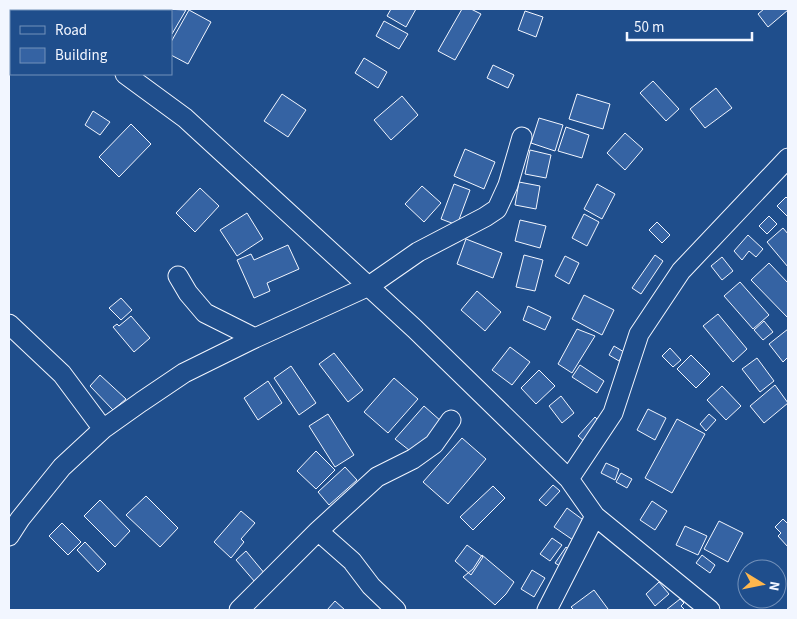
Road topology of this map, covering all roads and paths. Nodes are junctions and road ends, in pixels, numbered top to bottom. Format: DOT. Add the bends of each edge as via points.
graph roads {
  1 [pos="126,75"];
  2 [pos="522,137"];
  3 [pos="788,158"];
  4 [pos="178,276"];
  5 [pos="369,286"];
  6 [pos="9,324"];
  7 [pos="255,338"];
  8 [pos="451,420"];
  9 [pos="103,429"];
  10 [pos="569,479"];
  11 [pos="595,516"];
  12 [pos="318,531"];
  13 [pos="9,536"];
  14 [pos="239,610"];
  15 [pos="396,610"];
  16 [pos="547,610"];
  17 [pos="710,610"];
  1 -- 5 [label="street" via="185,118"];
  2 -- 5 [label="street" via="508,185 497,209 418,252"];
  3 -- 10 [label="street" via="681,271 640,334 613,413"];
  4 -- 7 [label="street" via="205,313"];
  5 -- 7 [label="street"];
  5 -- 10 [label="street"];
  6 -- 9 [label="street" via="62,374"];
  7 -- 9 [label="street" via="184,373"];
  8 -- 12 [label="street" via="434,444 377,477"];
  9 -- 13 [label="street" via="62,467"];
  10 -- 11 [label="street"];
  11 -- 16 [label="street"];
  11 -- 17 [label="street"];
  12 -- 14 [label="street"];
  12 -- 15 [label="street" via="352,561 371,586"];
}
